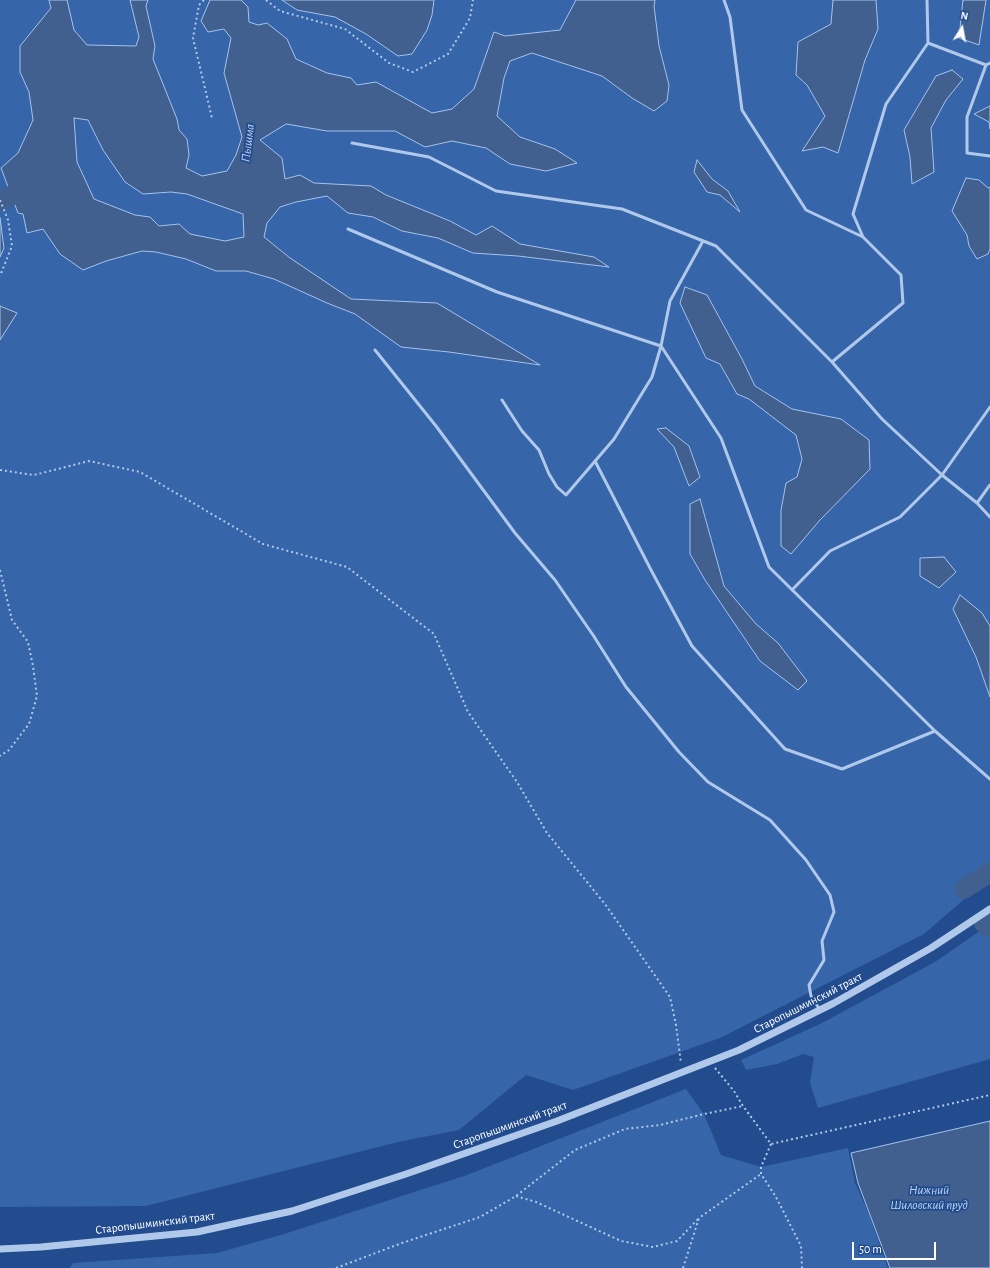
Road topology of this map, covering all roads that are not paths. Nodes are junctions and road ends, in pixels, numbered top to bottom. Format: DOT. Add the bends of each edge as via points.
graph roads {
  1 [pos="724,0"];
  2 [pos="927,0"];
  3 [pos="928,43"];
  4 [pos="990,63"];
  5 [pos="986,65"];
  6 [pos="352,143"];
  7 [pos="990,156"];
  8 [pos="348,229"];
  9 [pos="862,236"];
  10 [pos="703,240"];
  11 [pos="661,346"];
  12 [pos="375,350"];
  13 [pos="832,362"];
  14 [pos="502,400"];
  15 [pos="990,407"];
  16 [pos="595,461"];
  17 [pos="942,475"];
  18 [pos="990,486"];
  19 [pos="977,503"];
  20 [pos="990,517"];
  21 [pos="792,590"];
  22 [pos="935,731"];
  23 [pos="990,779"];
  24 [pos="990,909"];
  25 [pos="820,1010"];
  26 [pos="0,1249"];
  1 -- 9 [label="lane" via="730,17 742,110 806,210"];
  2 -- 3 [label="lane"];
  3 -- 5 [label="lane"];
  3 -- 9 [label="lane" via="886,104 853,214"];
  4 -- 5 [label="lane"];
  5 -- 7 [label="lane" via="967,117 967,152"];
  6 -- 10 [label="lane" via="429,157 496,190 622,209"];
  8 -- 11 [label="lane" via="497,292"];
  9 -- 13 [label="lane" via="901,275 903,303"];
  10 -- 11 [label="lane" via="670,301"];
  10 -- 13 [label="lane" via="716,246"];
  11 -- 16 [label="lane" via="652,377 614,439"];
  11 -- 21 [label="lane" via="721,438 769,567"];
  12 -- 25 [label="lane" via="436,426 515,533 555,580 626,687 679,752 708,782 770,820 806,860 830,895 834,912 822,941 824,960 809,985 811,996"];
  13 -- 17 [label="lane" via="882,420"];
  14 -- 16 [label="lane" via="522,431 539,450 557,488 566,495"];
  15 -- 17 [label="lane"];
  16 -- 22 [label="lane" via="692,646 785,750 842,770"];
  17 -- 19 [label="lane"];
  17 -- 21 [label="lane" via="900,517 830,551"];
  18 -- 19 [label="lane"];
  19 -- 20 [label="lane"];
  21 -- 22 [label="lane"];
  22 -- 23 [label="lane"];
  24 -- 25 [label="street, Старопышминский тракт" via="931,948"];
  25 -- 26 [label="street, Старопышминский тракт" via="710,1062 406,1174 292,1211 197,1232"];
}
